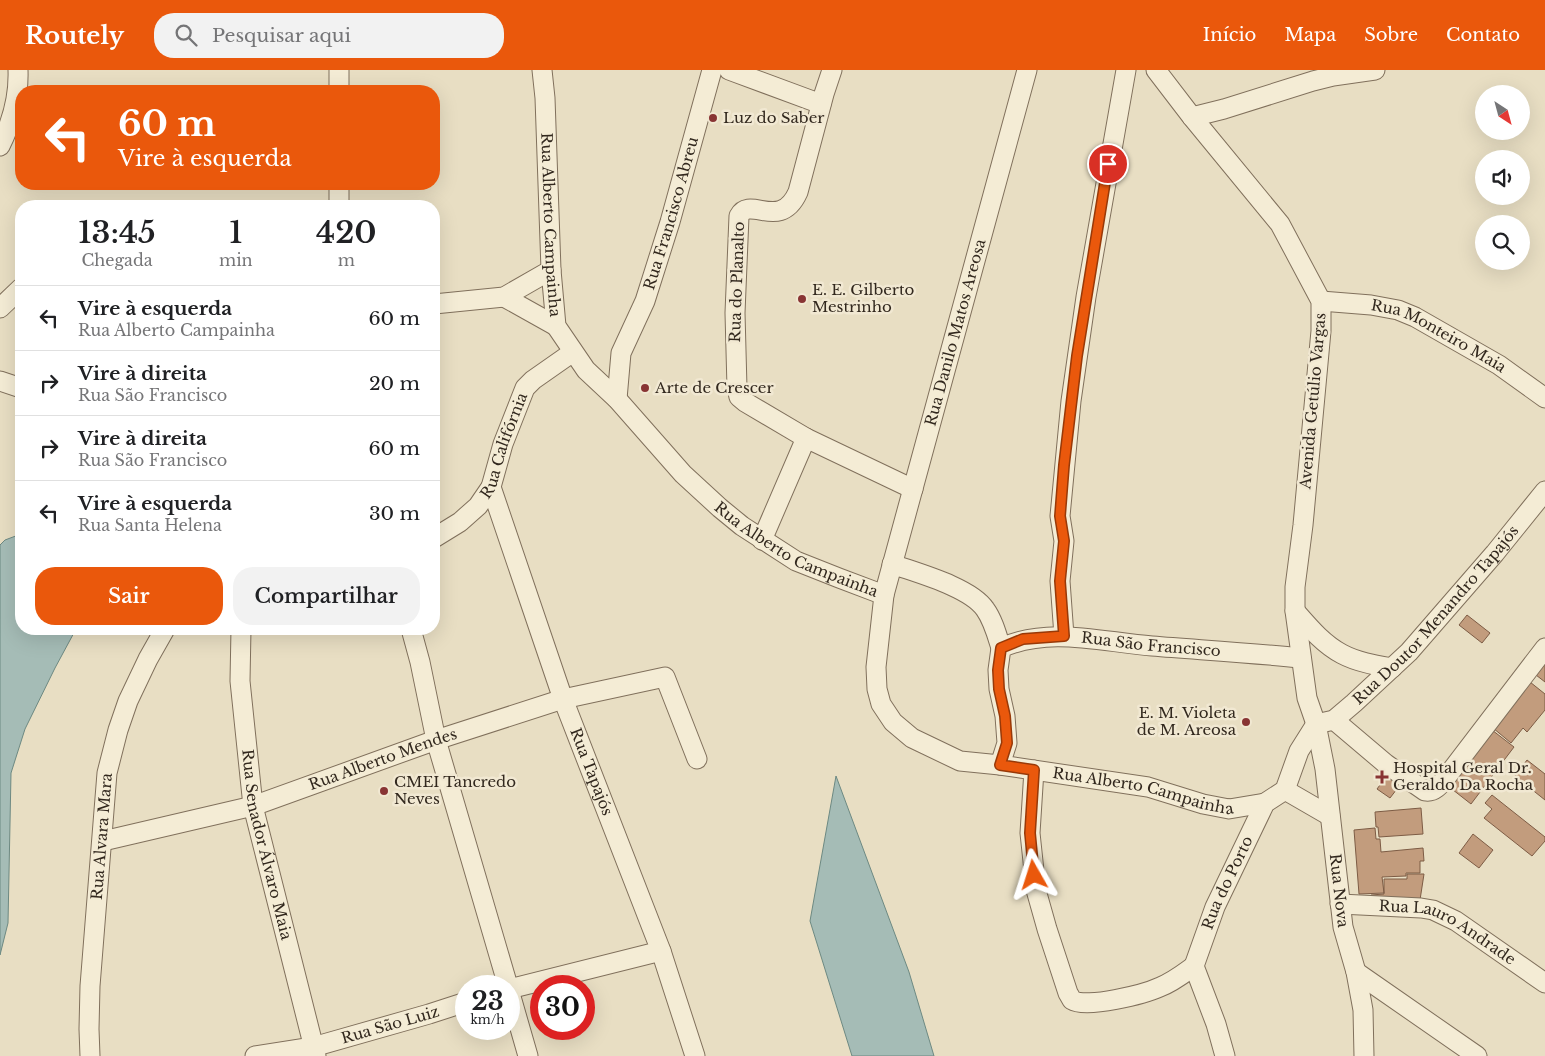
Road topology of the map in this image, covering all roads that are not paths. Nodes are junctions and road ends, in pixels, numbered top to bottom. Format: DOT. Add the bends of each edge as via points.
graph roads {
  1 [pos="18,70"];
  2 [pos="339,70"];
  3 [pos="542,70"];
  4 [pos="712,70"];
  5 [pos="729,70"];
  6 [pos="832,70"];
  7 [pos="1027,70"];
  8 [pos="1126,70"];
  9 [pos="1156,70"];
  10 [pos="1375,70"];
  11 [pos="18,85"];
  12 [pos="339,85"];
  13 [pos="821,104"];
  14 [pos="15,106"];
  15 [pos="1192,117"];
  16 [pos="0,146"];
  17 [pos="551,270"];
  18 [pos="15,294"];
  19 [pos="504,297"];
  20 [pos="1321,301"];
  21 [pos="440,303"];
  22 [pos="0,308"];
  23 [pos="556,326"];
  24 [pos="573,352"];
  25 [pos="621,354"];
  26 [pos="591,376"];
  27 [pos="0,381"];
  28 [pos="15,386"];
  29 [pos="1545,398"];
  30 [pos="617,399"];
  31 [pos="806,438"];
  32 [pos="491,487"];
  33 [pos="913,489"];
  34 [pos="1545,491"];
  35 [pos="440,534"];
  36 [pos="762,540"];
  37 [pos="892,564"];
  38 [pos="884,595"];
  39 [pos="1295,611"];
  40 [pos="162,635"];
  41 [pos="241,635"];
  42 [pos="413,635"];
  43 [pos="1064,636"];
  44 [pos="1001,648"];
  45 [pos="1545,648"];
  46 [pos="1301,658"];
  47 [pos="1392,668"];
  48 [pos="563,698"];
  49 [pos="1325,722"];
  50 [pos="436,740"];
  51 [pos="697,759"];
  52 [pos="1000,765"];
  53 [pos="1034,770"];
  54 [pos="1285,790"];
  55 [pos="1265,803"];
  56 [pos="253,806"];
  57 [pos="1330,816"];
  58 [pos="103,841"];
  59 [pos="1340,904"];
  60 [pos="661,951"];
  61 [pos="1194,966"];
  62 [pos="1356,972"];
  63 [pos="504,975"];
  64 [pos="1545,983"];
  65 [pos="520,985"];
  66 [pos="455,1006"];
  67 [pos="520,1029"];
  68 [pos="314,1051"];
  69 [pos="90,1056"];
  70 [pos="255,1056"];
  71 [pos="528,1056"];
  72 [pos="695,1056"];
  73 [pos="1225,1056"];
  74 [pos="1364,1056"];
  75 [pos="1477,1056"];
  1 -- 11 [label="street"];
  2 -- 12 [label="street"];
  3 -- 17 [label="street, Rua Alberto Campainha"];
  4 -- 25 [label="street, Rua Francisco Abreu" via="670,222 645,300"];
  5 -- 13 [label="street"];
  6 -- 13 [label="street, Rua do Planalto"];
  7 -- 33 [label="street, Rua Danilo Matos Areosa"];
  8 -- 43 [label="street" via="1071,401 1060,516 1064,541 1060,581"];
  9 -- 15 [label="street, Avenida Getúlio Vargas"];
  10 -- 15 [label="street" via="1326,78"];
  13 -- 31 [label="street, Rua do Planalto" via="798,192 791,206 780,212 745,210 738,216 737,388 745,402"];
  14 -- 16 [label="street"];
  15 -- 20 [label="street, Avenida Getúlio Vargas" via="1280,224"];
  17 -- 19 [label="street"];
  17 -- 23 [label="street, Rua Alberto Campainha"];
  18 -- 22 [label="street"];
  19 -- 21 [label="street"];
  19 -- 23 [label="street"];
  20 -- 29 [label="street, Rua Monteiro Maia" via="1371,305 1415,317 1499,365"];
  20 -- 39 [label="street, Avenida Getúlio Vargas"];
  23 -- 24 [label="street, Rua Alberto Campainha"];
  24 -- 26 [label="street, Rua Alberto Campainha"];
  24 -- 32 [label="street, Rua Califórnia" via="525,388 503,444"];
  25 -- 26 [label="street, Rua Francisco Abreu"];
  25 -- 30 [label="street, Rua Francisco Abreu"];
  26 -- 30 [label="street, Rua Alberto Campainha"];
  27 -- 28 [label="street"];
  30 -- 36 [label="street, Rua Alberto Campainha" via="683,474"];
  31 -- 33 [label="street"];
  31 -- 36 [label="street"];
  32 -- 35 [label="street, Rua Califórnia" via="478,506"];
  32 -- 48 [label="street, Rua Tapajós"];
  33 -- 37 [label="street, Rua Danilo Matos Areosa"];
  34 -- 47 [label="street, Rua Doutor Menandro Tapajós" via="1495,553"];
  36 -- 38 [label="street, Rua Alberto Campainha" via="796,561"];
  37 -- 38 [label="street, Rua Danilo Matos Areosa"];
  37 -- 44 [label="street" via="971,595 990,616"];
  38 -- 52 [label="street, Rua Alberto Campainha" via="876,667 881,704 893,722 912,738 960,760"];
  39 -- 46 [label="street, Avenida Getúlio Vargas"];
  39 -- 47 [label="street" via="1324,642 1342,654"];
  40 -- 58 [label="street, Rua Alvara Mara" via="128,701 118,730 108,773"];
  41 -- 56 [label="street, Rua Senador Álvaro Maia" via="240,681"];
  42 -- 50 [label="street"];
  43 -- 44 [label="street, Rua São Francisco" via="1023,639"];
  43 -- 46 [label="street, Rua São Francisco"];
  44 -- 52 [label="street" via="999,689 1007,743"];
  45 -- 49 [label="street" via="1448,775 1431,791 1425,791"];
  46 -- 49 [label="street, Avenida Getúlio Vargas" via="1307,698"];
  47 -- 49 [label="street, Rua Doutor Menandro Tapajós"];
  48 -- 50 [label="street, Rua Alberto Mendes"];
  48 -- 51 [label="street, Rua Alberto Mendes" via="665,677"];
  48 -- 60 [label="street, Rua Tapajós"];
  49 -- 54 [label="street" via="1299,751"];
  49 -- 57 [label="street, Rua Nova"];
  50 -- 56 [label="street, Rua Alberto Mendes"];
  50 -- 63 [label="street"];
  52 -- 53 [label="street, Rua Alberto Campainha"];
  53 -- 55 [label="street, Rua Alberto Campainha" via="1148,787 1229,809"];
  53 -- 61 [label="street" via="1030,833 1036,890 1072,1000 1083,1004 1136,996 1160,988"];
  54 -- 55 [label="street"];
  54 -- 57 [label="street"];
  55 -- 61 [label="street, Rua do Porto" via="1215,907"];
  56 -- 58 [label="street, Rua Alberto Mendes"];
  56 -- 68 [label="street, Rua Senador Álvaro Maia"];
  57 -- 59 [label="street, Rua Nova"];
  58 -- 69 [label="street, Rua Alvara Mara" via="90,986"];
  59 -- 62 [label="street, Rua Nova"];
  59 -- 64 [label="street, Rua Lauro Andrade" via="1433,910 1456,921"];
  60 -- 65 [label="street"];
  60 -- 72 [label="street, Rua Tapajós"];
  61 -- 73 [label="street"];
  62 -- 74 [label="street, Rua Nova" via="1363,1010"];
  62 -- 75 [label="street"];
  66 -- 68 [label="street, Rua São Luiz"];
  67 -- 71 [label="street"];
  68 -- 70 [label="street, Rua São Luiz"];
}
